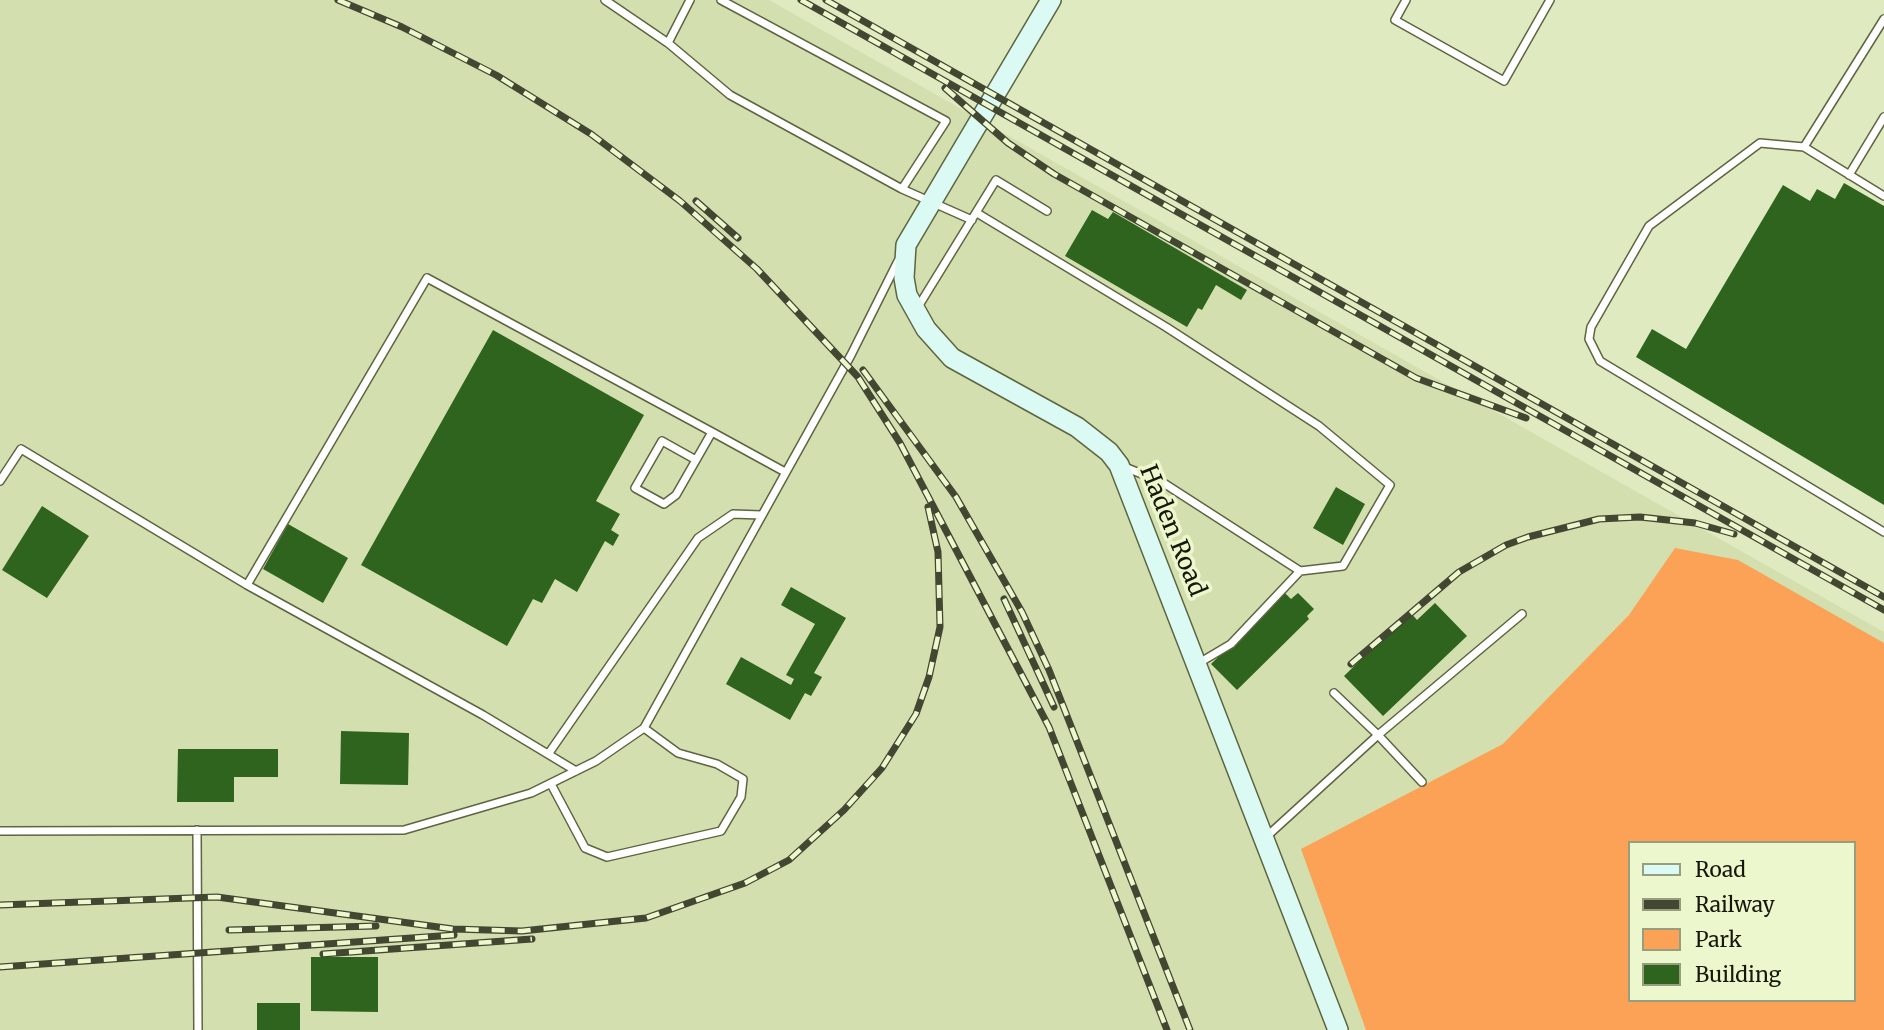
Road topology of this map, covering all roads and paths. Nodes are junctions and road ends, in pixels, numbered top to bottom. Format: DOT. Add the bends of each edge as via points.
graph roads {
  1 [pos="605,0"];
  2 [pos="690,0"];
  3 [pos="721,0"];
  4 [pos="1051,0"];
  5 [pos="1406,0"];
  6 [pos="1547,1"];
  7 [pos="1884,19"];
  8 [pos="668,43"];
  9 [pos="1884,117"];
  10 [pos="1804,147"];
  11 [pos="1849,175"];
  12 [pos="902,188"];
  13 [pos="1884,196"];
  14 [pos="930,201"];
  15 [pos="1047,211"];
  16 [pos="974,216"];
  17 [pos="906,245"];
  18 [pos="915,313"];
  19 [pos="712,432"];
  20 [pos="696,460"];
  21 [pos="1119,465"];
  22 [pos="785,472"];
  23 [pos="0,481"];
  24 [pos="761,515"];
  25 [pos="1884,532"];
  26 [pos="1300,571"];
  27 [pos="247,585"];
  28 [pos="1522,614"];
  29 [pos="1198,664"];
  30 [pos="1334,693"];
  31 [pos="644,728"];
  32 [pos="1378,735"];
  33 [pos="549,753"];
  34 [pos="576,771"];
  35 [pos="1422,782"];
  36 [pos="551,784"];
  37 [pos="197,830"];
  38 [pos="0,831"];
  39 [pos="1264,838"];
  40 [pos="198,1030"];
  41 [pos="1338,1030"];
  1 -- 8 [label="lane"];
  2 -- 8 [label="lane"];
  3 -- 12 [label="lane" via="946,121"];
  4 -- 14 [label="street, Haden Road"];
  5 -- 6 [label="lane" via="1395,20 1504,81"];
  7 -- 10 [label="lane"];
  8 -- 12 [label="lane" via="730,95"];
  9 -- 11 [label="lane"];
  10 -- 11 [label="lane"];
  10 -- 25 [label="lane" via="1760,143 1649,226 1588,339 1600,361"];
  11 -- 13 [label="lane"];
  12 -- 14 [label="lane"];
  14 -- 16 [label="lane"];
  14 -- 17 [label="street, Haden Road"];
  15 -- 16 [label="lane" via="996,180"];
  16 -- 18 [label="lane"];
  16 -- 26 [label="lane" via="1167,327 1319,426 1390,485 1343,566"];
  17 -- 18 [label="street, Haden Road" via="904,278"];
  17 -- 22 [label="lane"];
  18 -- 21 [label="street, Haden Road" via="952,358 1077,427"];
  19 -- 20 [label="lane"];
  19 -- 22 [label="lane"];
  19 -- 27 [label="lane" via="427,278"];
  20 -- 20 [label="lane" via="676,495 664,505 635,488 662,441"];
  21 -- 26 [label="lane" via="1162,482"];
  21 -- 29 [label="street, Haden Road"];
  22 -- 24 [label="lane"];
  23 -- 27 [label="lane" via="21,449"];
  24 -- 31 [label="lane"];
  24 -- 33 [label="lane" via="733,514 698,538"];
  26 -- 29 [label="lane" via="1231,644"];
  27 -- 33 [label="lane"];
  28 -- 32 [label="lane"];
  29 -- 39 [label="street, Haden Road"];
  30 -- 32 [label="lane"];
  31 -- 34 [label="lane"];
  31 -- 36 [label="lane" via="678,753 717,764 743,779 741,797 721,831 607,857 586,848"];
  32 -- 35 [label="lane"];
  32 -- 39 [label="lane"];
  33 -- 34 [label="lane"];
  34 -- 36 [label="lane"];
  36 -- 37 [label="lane" via="475,812 404,830"];
  37 -- 38 [label="lane"];
  37 -- 40 [label="lane"];
  39 -- 41 [label="street, Haden Road"];
}
